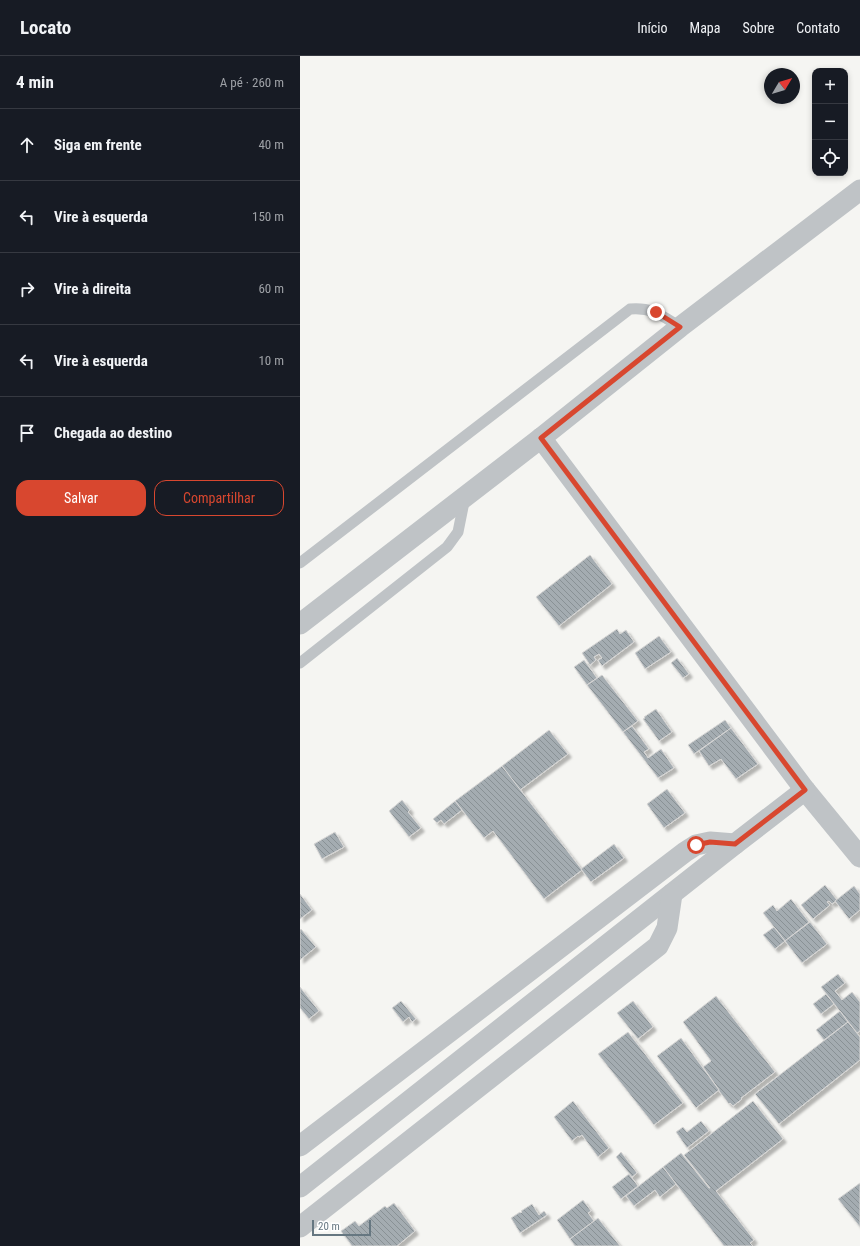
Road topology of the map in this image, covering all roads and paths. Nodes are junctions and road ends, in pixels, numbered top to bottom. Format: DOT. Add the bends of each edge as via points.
graph roads {
  1 [pos="860,190"];
  2 [pos="680,327"];
  3 [pos="541,438"];
  4 [pos="466,495"];
  5 [pos="300,563"];
  6 [pos="300,624"];
  7 [pos="300,664"];
  8 [pos="805,790"];
  9 [pos="735,844"];
  10 [pos="860,857"];
  11 [pos="672,894"];
  12 [pos="300,1146"];
  13 [pos="300,1187"];
  14 [pos="300,1228"];
  1 -- 2 [label="street"];
  2 -- 3 [label="street"];
  2 -- 5 [label="lane" via="656,312 642,308 630,309"];
  3 -- 4 [label="street"];
  3 -- 8 [label="street"];
  4 -- 6 [label="street"];
  4 -- 7 [label="lane" via="458,532 448,547"];
  8 -- 9 [label="street"];
  8 -- 10 [label="street"];
  9 -- 11 [label="street"];
  9 -- 12 [label="street" via="710,842 696,845 685,852"];
  11 -- 13 [label="street"];
  11 -- 14 [label="street" via="668,928 658,946"];
}
